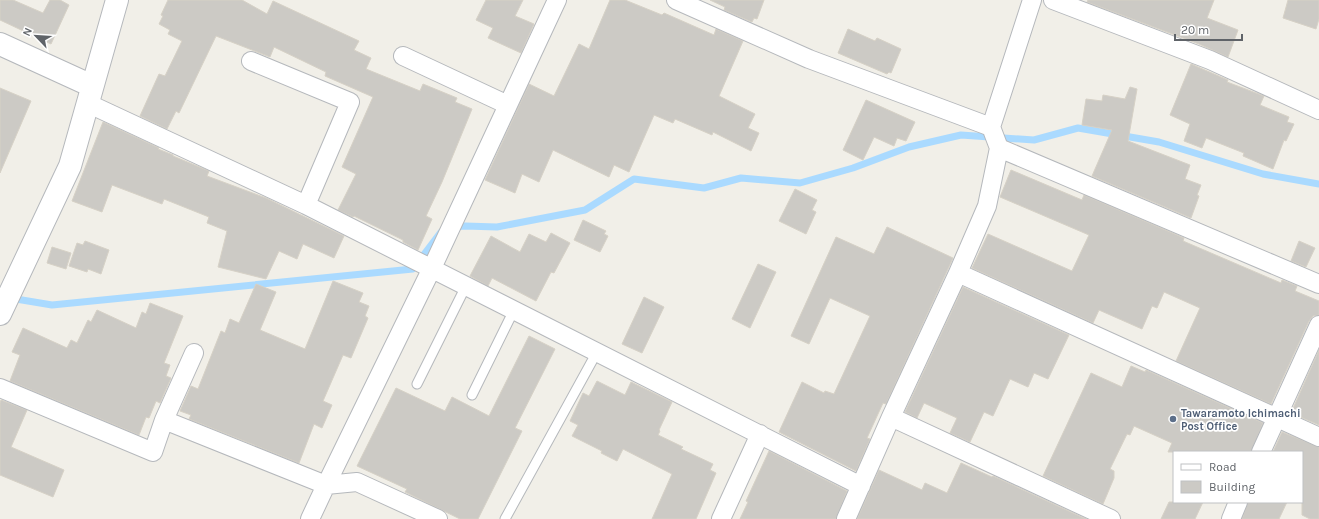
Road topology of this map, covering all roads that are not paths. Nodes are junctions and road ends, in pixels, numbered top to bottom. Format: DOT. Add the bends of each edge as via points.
graph roads {
  1 [pos="117,0"];
  2 [pos="558,0"];
  3 [pos="676,0"];
  4 [pos="1032,0"];
  5 [pos="1053,0"];
  6 [pos="0,44"];
  7 [pos="402,56"];
  8 [pos="251,61"];
  9 [pos="89,95"];
  10 [pos="508,105"];
  11 [pos="1319,110"];
  12 [pos="991,127"];
  13 [pos="999,148"];
  14 [pos="306,205"];
  15 [pos="423,264"];
  16 [pos="958,273"];
  17 [pos="1319,284"];
  18 [pos="466,286"];
  19 [pos="514,310"];
  20 [pos="0,314"];
  21 [pos="1319,325"];
  22 [pos="597,352"];
  23 [pos="194,353"];
  24 [pos="417,384"];
  25 [pos="0,388"];
  26 [pos="472,395"];
  27 [pos="891,417"];
  28 [pos="1277,418"];
  29 [pos="164,420"];
  30 [pos="760,434"];
  31 [pos="1319,437"];
  32 [pos="1262,451"];
  33 [pos="326,485"];
  34 [pos="861,486"];
  35 [pos="1238,503"];
  36 [pos="310,519"];
  37 [pos="438,519"];
  38 [pos="505,519"];
  39 [pos="721,519"];
  40 [pos="846,519"];
  41 [pos="1111,519"];
  42 [pos="1231,519"];
  1 -- 9 [label="street"];
  2 -- 10 [label="street"];
  3 -- 12 [label="street" via="809,59"];
  4 -- 12 [label="street"];
  5 -- 11 [label="street" via="1210,60"];
  6 -- 9 [label="street"];
  7 -- 10 [label="street"];
  8 -- 14 [label="street" via="350,102"];
  9 -- 14 [label="street"];
  9 -- 20 [label="street" via="70,166"];
  10 -- 15 [label="street"];
  12 -- 13 [label="street"];
  13 -- 16 [label="street" via="987,206"];
  13 -- 17 [label="street"];
  14 -- 15 [label="street"];
  15 -- 18 [label="street"];
  15 -- 33 [label="street"];
  16 -- 27 [label="street"];
  16 -- 28 [label="street"];
  18 -- 19 [label="street"];
  18 -- 24 [label="lane"];
  19 -- 22 [label="street"];
  19 -- 26 [label="lane"];
  21 -- 28 [label="street"];
  22 -- 30 [label="street"];
  22 -- 38 [label="lane"];
  23 -- 29 [label="street"];
  25 -- 29 [label="street" via="153,452"];
  27 -- 34 [label="street"];
  27 -- 41 [label="street"];
  28 -- 31 [label="street"];
  28 -- 32 [label="street"];
  29 -- 33 [label="street"];
  30 -- 34 [label="street"];
  30 -- 39 [label="street"];
  33 -- 36 [label="street"];
  33 -- 37 [label="street" via="357,482"];
  34 -- 40 [label="street"];
  35 -- 42 [label="street"];
}
